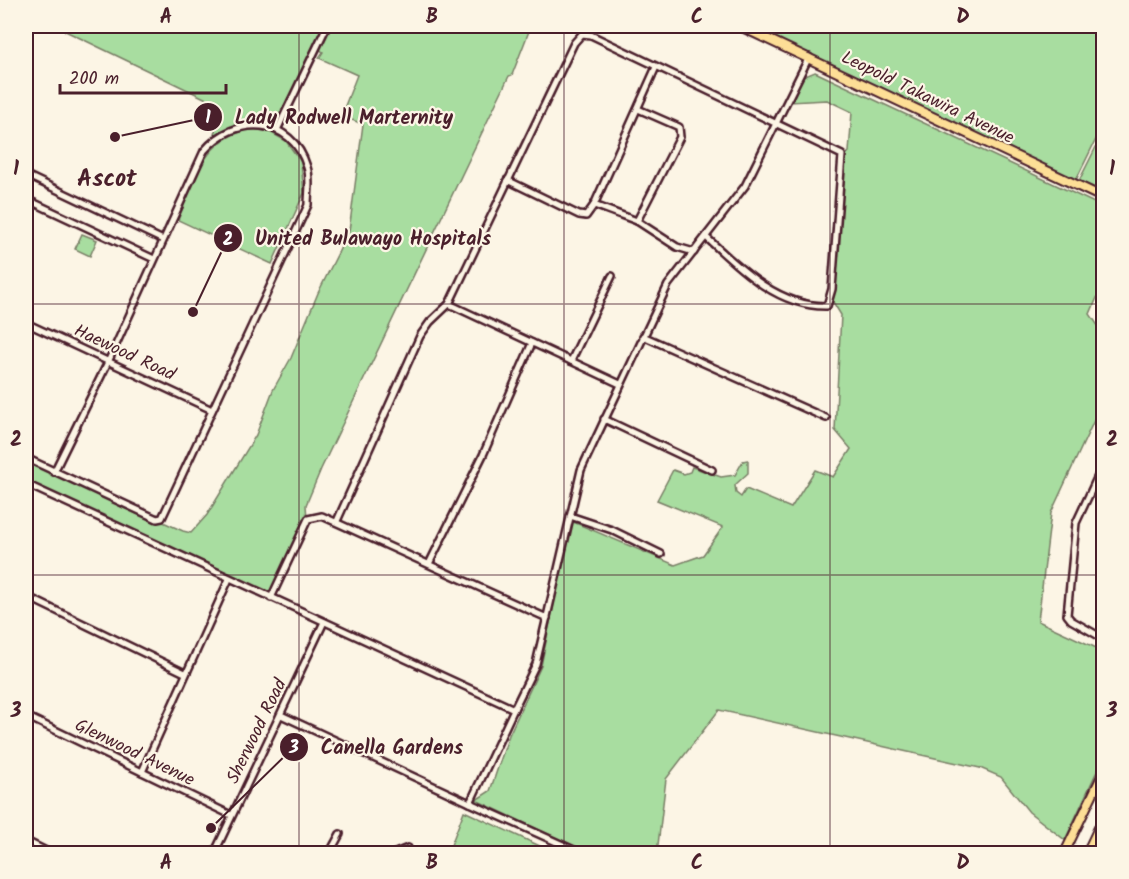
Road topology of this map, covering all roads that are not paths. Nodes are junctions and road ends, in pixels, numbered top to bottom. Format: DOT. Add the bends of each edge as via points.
graph roads {
  1 [pos="327,26"];
  2 [pos="740,26"];
  3 [pos="809,57"];
  4 [pos="656,67"];
  5 [pos="638,109"];
  6 [pos="778,123"];
  7 [pos="278,128"];
  8 [pos="26,175"];
  9 [pos="507,180"];
  10 [pos="1104,198"];
  11 [pos="26,199"];
  12 [pos="594,205"];
  13 [pos="637,221"];
  14 [pos="706,237"];
  15 [pos="163,240"];
  16 [pos="677,247"];
  17 [pos="694,252"];
  18 [pos="154,259"];
  19 [pos="688,261"];
  20 [pos="612,276"];
  21 [pos="449,304"];
  22 [pos="26,323"];
  23 [pos="643,336"];
  24 [pos="532,343"];
  25 [pos="109,360"];
  26 [pos="571,361"];
  27 [pos="620,384"];
  28 [pos="212,410"];
  29 [pos="826,418"];
  30 [pos="604,419"];
  31 [pos="26,458"];
  32 [pos="1104,463"];
  33 [pos="712,470"];
  34 [pos="54,472"];
  35 [pos="26,484"];
  36 [pos="570,516"];
  37 [pos="337,522"];
  38 [pos="661,554"];
  39 [pos="429,564"];
  40 [pos="230,579"];
  41 [pos="26,596"];
  42 [pos="272,598"];
  43 [pos="547,618"];
  44 [pos="324,622"];
  45 [pos="1104,639"];
  46 [pos="185,673"];
  47 [pos="514,709"];
  48 [pos="281,715"];
  49 [pos="26,716"];
  50 [pos="1104,771"];
  51 [pos="142,772"];
  52 [pos="470,803"];
  53 [pos="231,815"];
  54 [pos="1104,816"];
  55 [pos="340,834"];
  56 [pos="26,841"];
  57 [pos="408,848"];
  58 [pos="215,853"];
  59 [pos="52,854"];
  60 [pos="329,854"];
  61 [pos="393,854"];
  62 [pos="583,854"];
  63 [pos="1064,854"];
  64 [pos="1086,854"];
  1 -- 7 [label="street"];
  2 -- 3 [label="highway, Leopold Takawira Avenue"];
  3 -- 6 [label="street"];
  3 -- 10 [label="highway, Leopold Takawira Avenue"];
  4 -- 5 [label="street"];
  4 -- 6 [label="street"];
  4 -- 9 [label="street" via="591,35 576,38"];
  5 -- 12 [label="street"];
  5 -- 13 [label="street" via="679,128 681,133"];
  6 -- 14 [label="street" via="745,186"];
  6 -- 14 [label="street" via="840,152 843,158 829,304 812,304 767,288 749,278"];
  7 -- 15 [label="street" via="242,127 213,140 204,151"];
  7 -- 28 [label="street" via="291,139 308,169 308,205"];
  8 -- 15 [label="street"];
  9 -- 12 [label="street" via="579,215 586,216"];
  9 -- 21 [label="street"];
  11 -- 18 [label="street"];
  12 -- 13 [label="street"];
  13 -- 16 [label="street"];
  14 -- 17 [label="street"];
  15 -- 18 [label="street"];
  16 -- 17 [label="street"];
  16 -- 19 [label="street"];
  17 -- 19 [label="street"];
  18 -- 25 [label="street"];
  19 -- 23 [label="street" via="668,285"];
  20 -- 26 [label="street"];
  21 -- 24 [label="street"];
  21 -- 37 [label="street" via="420,336"];
  22 -- 25 [label="street, Haewood Road"];
  23 -- 27 [label="street"];
  23 -- 29 [label="street"];
  24 -- 26 [label="street"];
  24 -- 39 [label="street"];
  25 -- 28 [label="street, Haewood Road"];
  25 -- 34 [label="street"];
  26 -- 27 [label="street"];
  27 -- 30 [label="street"];
  28 -- 34 [label="street" via="160,519"];
  30 -- 33 [label="street"];
  30 -- 36 [label="street" via="579,474"];
  31 -- 34 [label="street"];
  32 -- 45 [label="street" via="1076,523 1067,615"];
  35 -- 40 [label="street"];
  36 -- 38 [label="street" via="612,530"];
  36 -- 43 [label="street"];
  37 -- 39 [label="street"];
  37 -- 42 [label="street" via="322,516 308,519"];
  39 -- 43 [label="street"];
  40 -- 42 [label="street"];
  40 -- 46 [label="street"];
  41 -- 46 [label="street"];
  42 -- 44 [label="street"];
  43 -- 47 [label="street" via="536,664"];
  44 -- 47 [label="street"];
  44 -- 48 [label="street, Sherwood Road"];
  46 -- 51 [label="street"];
  47 -- 52 [label="street"];
  48 -- 52 [label="street"];
  48 -- 53 [label="street, Sherwood Road"];
  49 -- 51 [label="street, Glenwood Avenue"];
  50 -- 63 [label="main road"];
  51 -- 53 [label="street, Glenwood Avenue"];
  52 -- 62 [label="street"];
  53 -- 58 [label="street, Sherwood Road"];
  54 -- 64 [label="main road"];
  55 -- 60 [label="street"];
  56 -- 59 [label="street"];
  57 -- 61 [label="street"];
}
